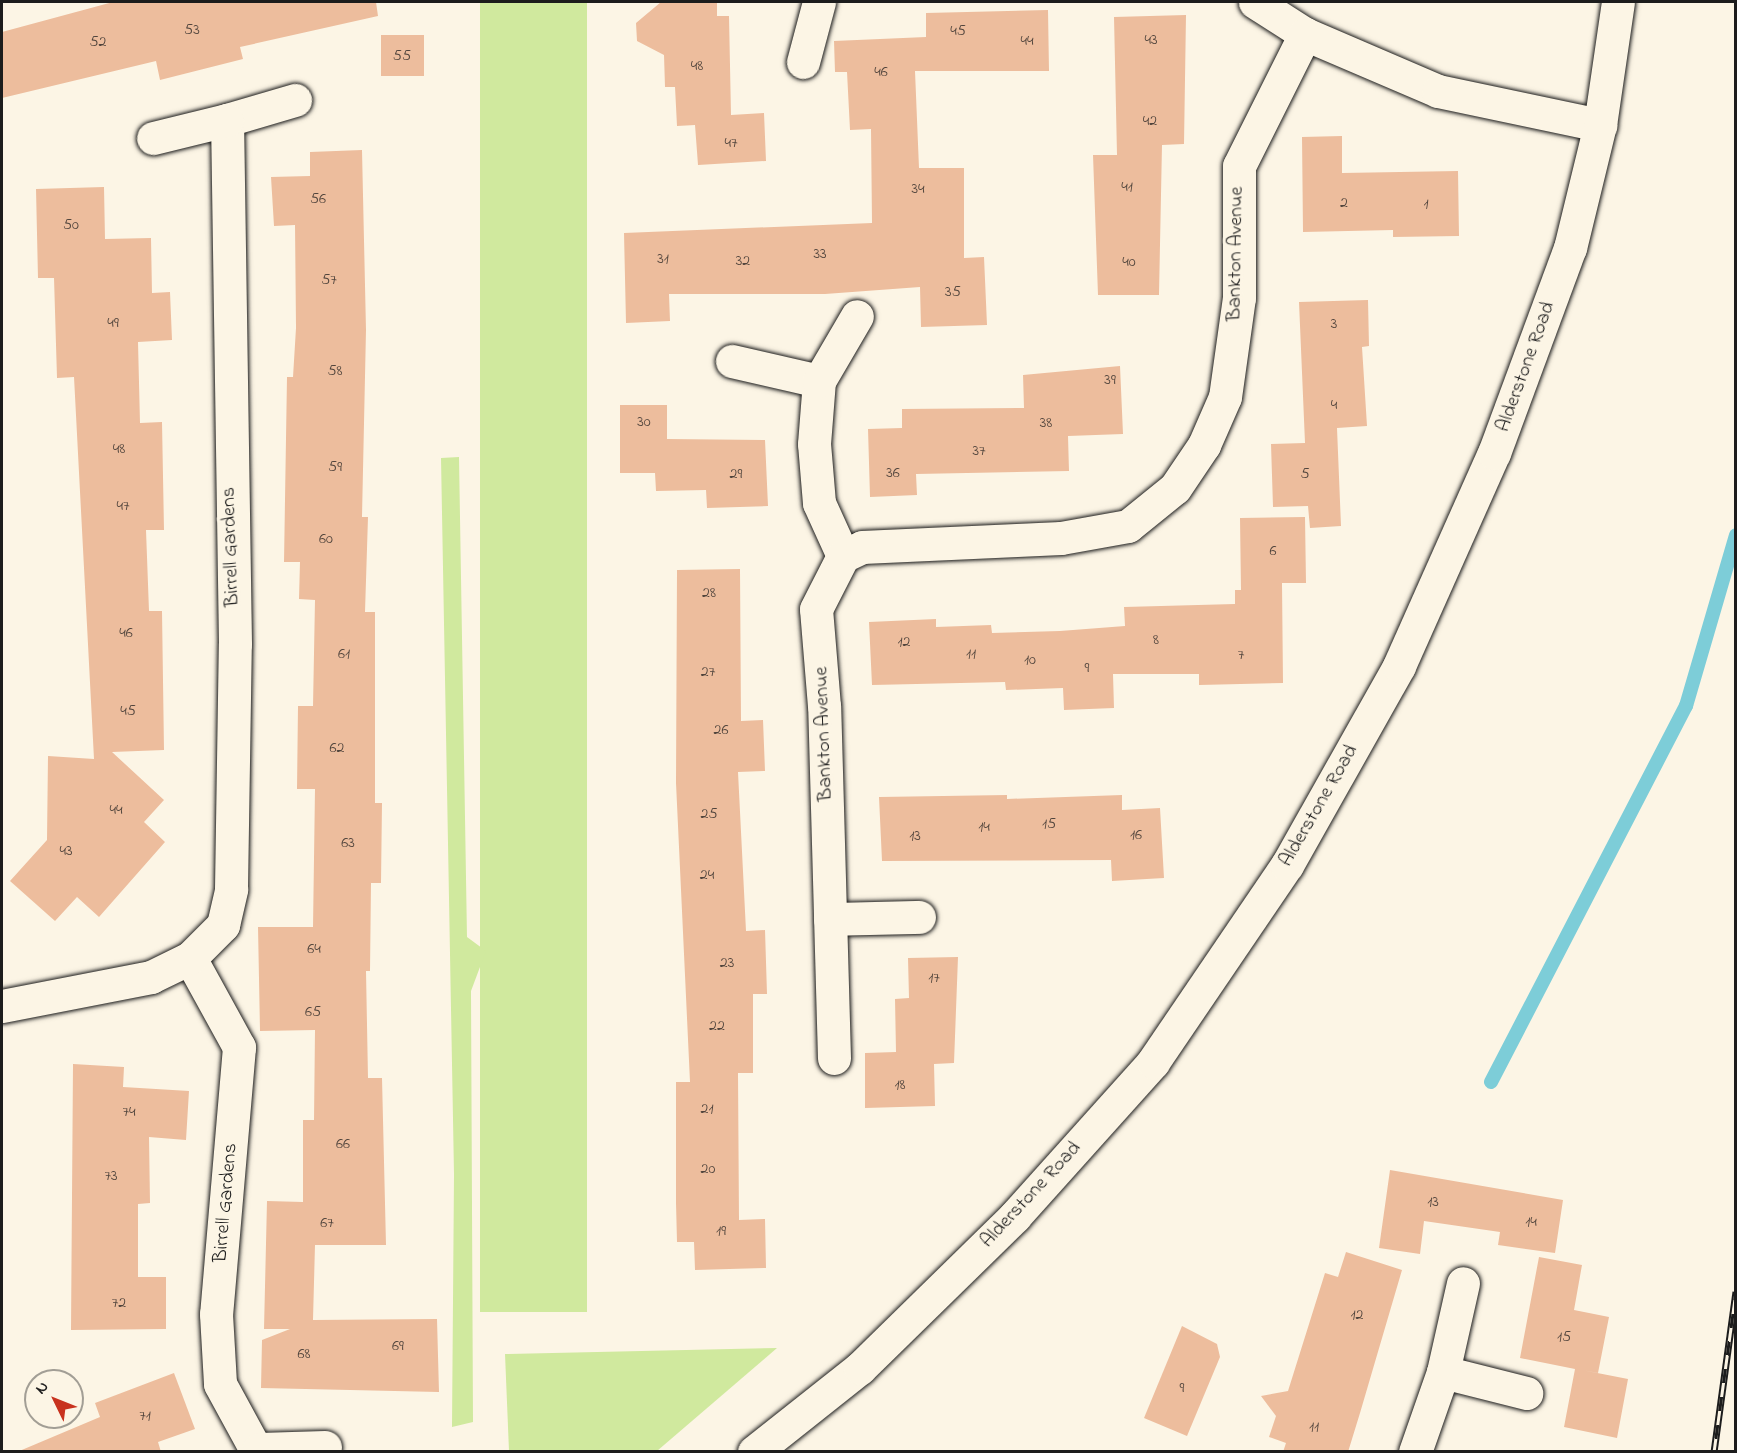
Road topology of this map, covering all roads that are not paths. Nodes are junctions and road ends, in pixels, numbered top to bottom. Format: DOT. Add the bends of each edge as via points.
graph roads {
  1 [pos="819,2"];
  2 [pos="1255,2"];
  3 [pos="1618,2"];
  4 [pos="1305,33"];
  5 [pos="803,62"];
  6 [pos="295,100"];
  7 [pos="227,120"];
  8 [pos="1600,124"];
  9 [pos="153,138"];
  10 [pos="857,316"];
  11 [pos="732,361"];
  12 [pos="819,381"];
  13 [pos="843,556"];
  14 [pos="919,917"];
  15 [pos="830,920"];
  16 [pos="189,958"];
  17 [pos="2,1006"];
  18 [pos="834,1058"];
  19 [pos="1463,1283"];
  20 [pos="1443,1372"];
  21 [pos="1526,1393"];
  22 [pos="325,1447"];
  23 [pos="258,1450"];
  24 [pos="754,1452"];
  25 [pos="1415,1452"];
  1 -- 5 [label="street"];
  2 -- 4 [label="street"];
  3 -- 8 [label="street, Alderstone Road"];
  4 -- 8 [label="street" via="1437,91"];
  4 -- 13 [label="street, Bankton Avenue" via="1239,166 1239,298 1225,397 1204,445 1175,488 1128,526 1050,539 862,547"];
  6 -- 7 [label="street"];
  7 -- 9 [label="street"];
  7 -- 16 [label="street, Birrell Gardens" via="235,644 231,889 223,925"];
  8 -- 24 [label="street, Alderstone Road" via="1570,248 1494,453 1399,666 1287,865 1153,1062 1015,1216 860,1368"];
  10 -- 12 [label="street"];
  11 -- 12 [label="street"];
  12 -- 13 [label="street" via="814,444 819,503"];
  13 -- 15 [label="street, Bankton Avenue" via="816,609"];
  14 -- 15 [label="street"];
  15 -- 18 [label="street, Bankton Avenue"];
  16 -- 17 [label="street, Birrell Gardens" via="151,977"];
  16 -- 23 [label="street, Birrell Gardens" via="239,1047 216,1314 220,1384"];
  19 -- 20 [label="street"];
  20 -- 21 [label="street"];
  20 -- 25 [label="street"];
  22 -- 23 [label="street, Birrell Gardens"];
}
